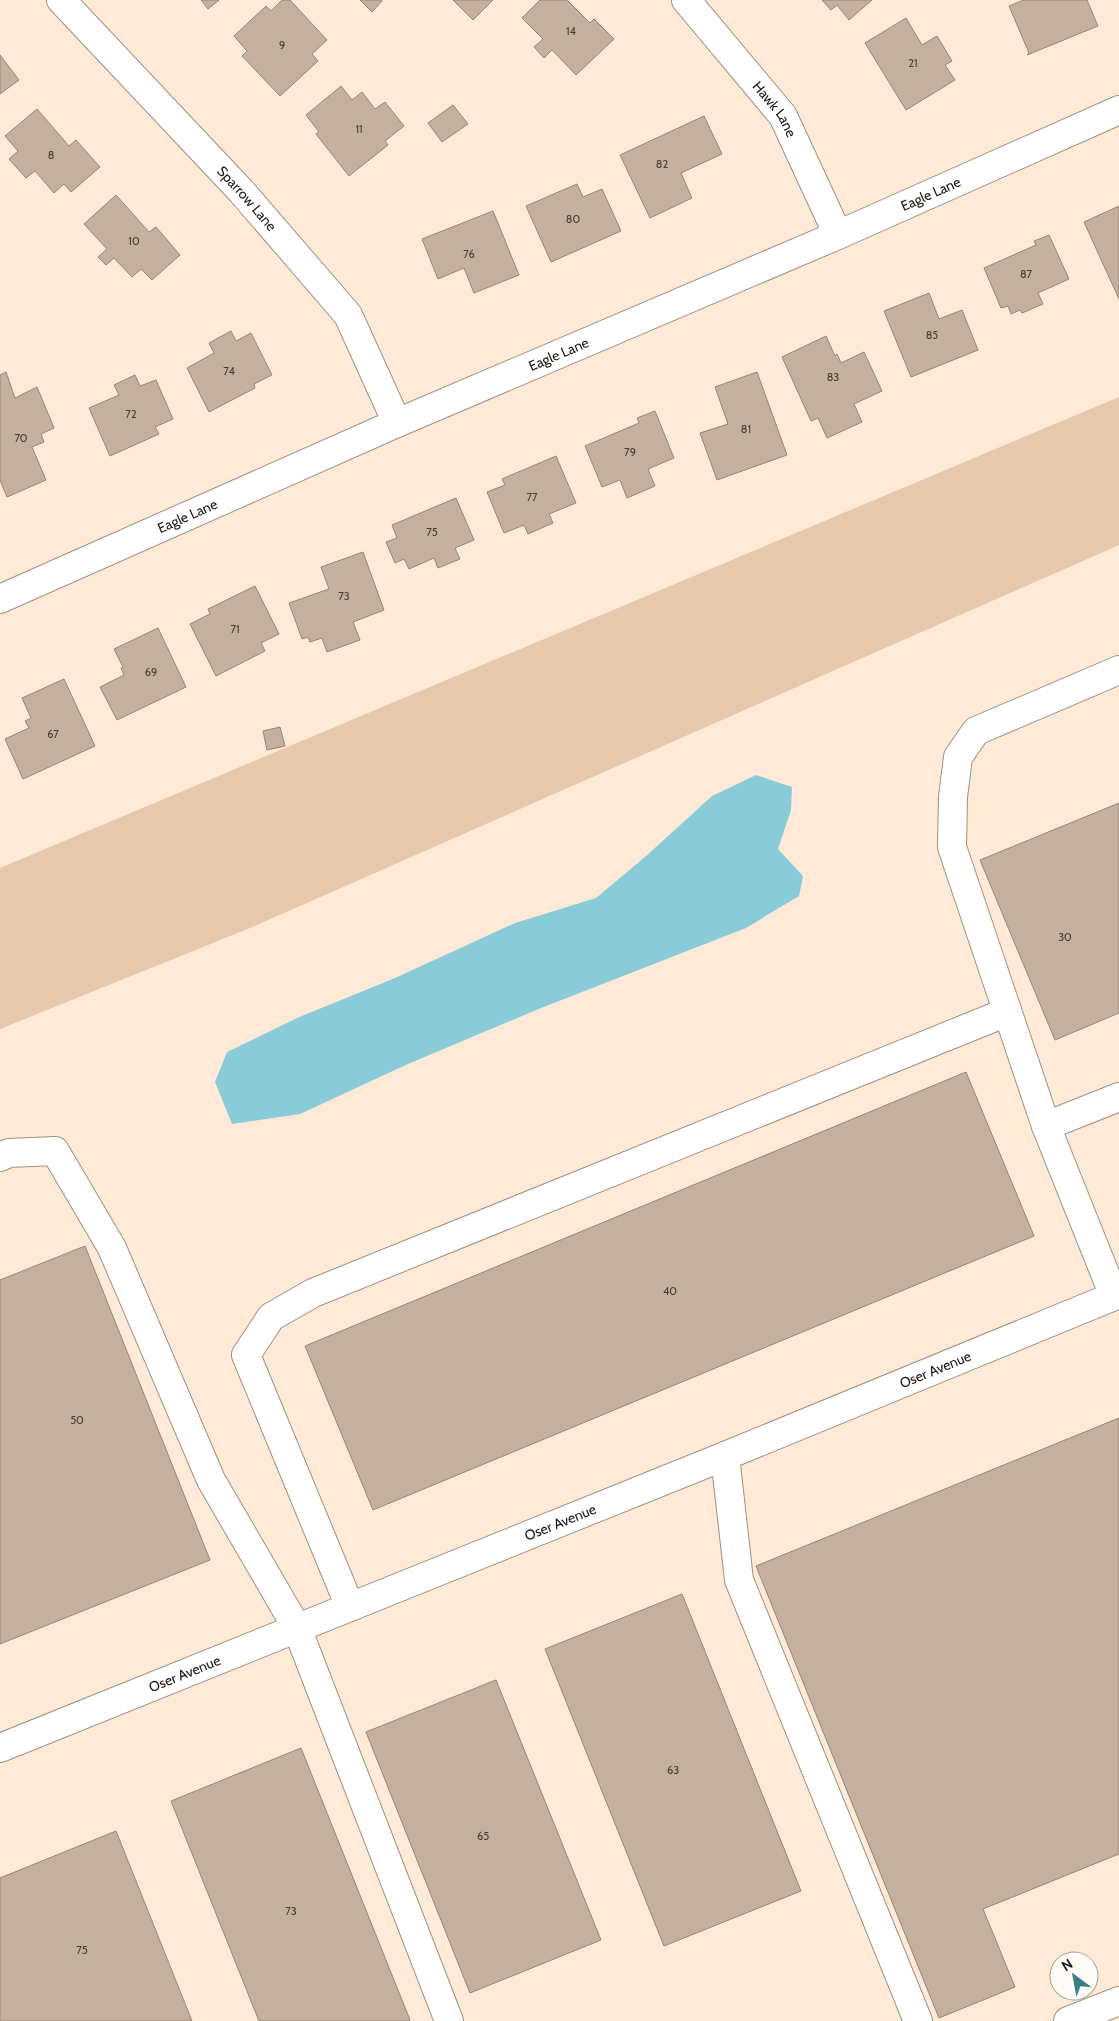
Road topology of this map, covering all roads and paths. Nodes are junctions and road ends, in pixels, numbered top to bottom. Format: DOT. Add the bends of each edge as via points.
graph roads {
  1 [pos="61,0"];
  2 [pos="686,0"];
  3 [pos="1119,110"];
  4 [pos="838,235"];
  5 [pos="397,423"];
  6 [pos="0,599"];
  7 [pos="1119,670"];
  8 [pos="1008,1012"];
  9 [pos="1119,1097"];
  10 [pos="1046,1126"];
  11 [pos="0,1157"];
  12 [pos="1116,1295"];
  13 [pos="725,1456"];
  14 [pos="350,1607"];
  15 [pos="297,1628"];
  16 [pos="0,1748"];
  17 [pos="1119,2001"];
  18 [pos="449,2021"];
  19 [pos="918,2021"];
  20 [pos="1068,2021"];
  1 -- 5 [label="street, Sparrow Lane" via="242,192 348,315"];
  2 -- 4 [label="street, Hawk Lane" via="782,116"];
  3 -- 4 [label="street, Eagle Lane"];
  4 -- 5 [label="street, Eagle Lane"];
  5 -- 6 [label="street, Eagle Lane"];
  7 -- 8 [label="street" via="976,731 958,757 952,847"];
  8 -- 10 [label="street"];
  8 -- 14 [label="street" via="313,1294 271,1318 246,1355"];
  9 -- 10 [label="street"];
  10 -- 12 [label="street"];
  11 -- 15 [label="street" via="10,1153 55,1151 112,1248 211,1480"];
  12 -- 13 [label="street, Oser Avenue"];
  13 -- 14 [label="street, Oser Avenue"];
  13 -- 19 [label="street" via="739,1580"];
  14 -- 15 [label="street, Oser Avenue"];
  15 -- 16 [label="street, Oser Avenue"];
  15 -- 18 [label="street"];
  17 -- 20 [label="street"];
}
